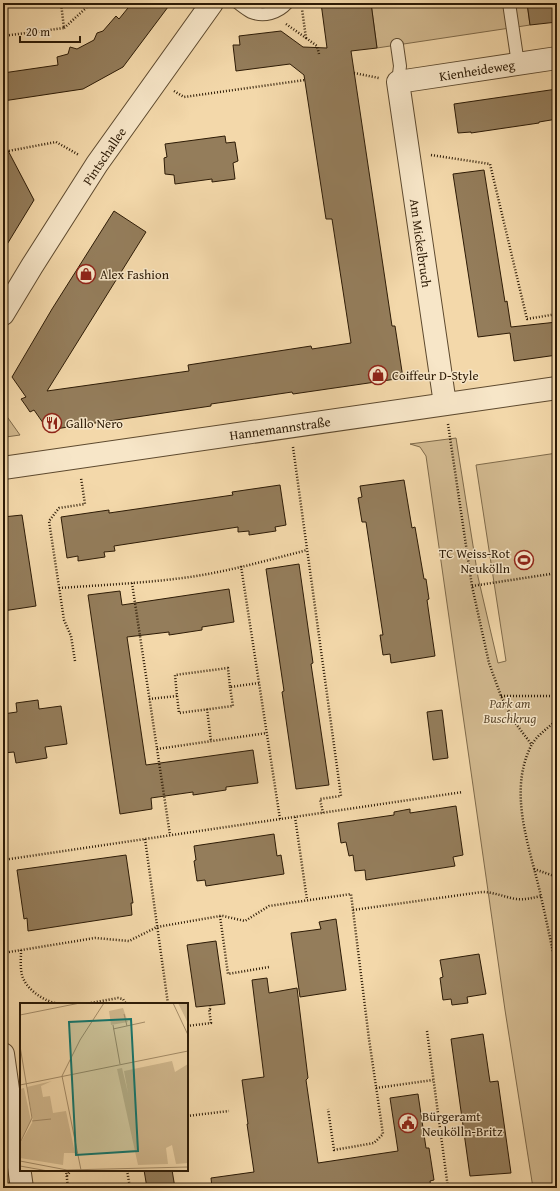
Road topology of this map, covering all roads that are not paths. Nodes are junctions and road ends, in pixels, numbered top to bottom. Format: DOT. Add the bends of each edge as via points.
graph roads {
  1 [pos="212,3"];
  2 [pos="238,3"];
  3 [pos="287,3"];
  4 [pos="509,3"];
  5 [pos="397,45"];
  6 [pos="557,58"];
  7 [pos="518,64"];
  8 [pos="398,82"];
  9 [pos="3,314"];
  10 [pos="557,388"];
  11 [pos="445,404"];
  12 [pos="3,468"];
  13 [pos="3,1054"];
  14 [pos="22,1188"];
  1 -- 9 [label="street, Pintschallee" via="97,164"];
  2 -- 3 [label="lane" via="251,12 261,14 281,9"];
  4 -- 7 [label="lane"];
  5 -- 8 [label="lane" via="400,66"];
  6 -- 7 [label="street, Kienheideweg"];
  7 -- 8 [label="street, Kienheideweg"];
  8 -- 11 [label="street, Am Mickelbruch"];
  10 -- 11 [label="street, Hannemannstraße"];
  11 -- 12 [label="street, Hannemannstraße"];
  13 -- 14 [label="street"];
}
